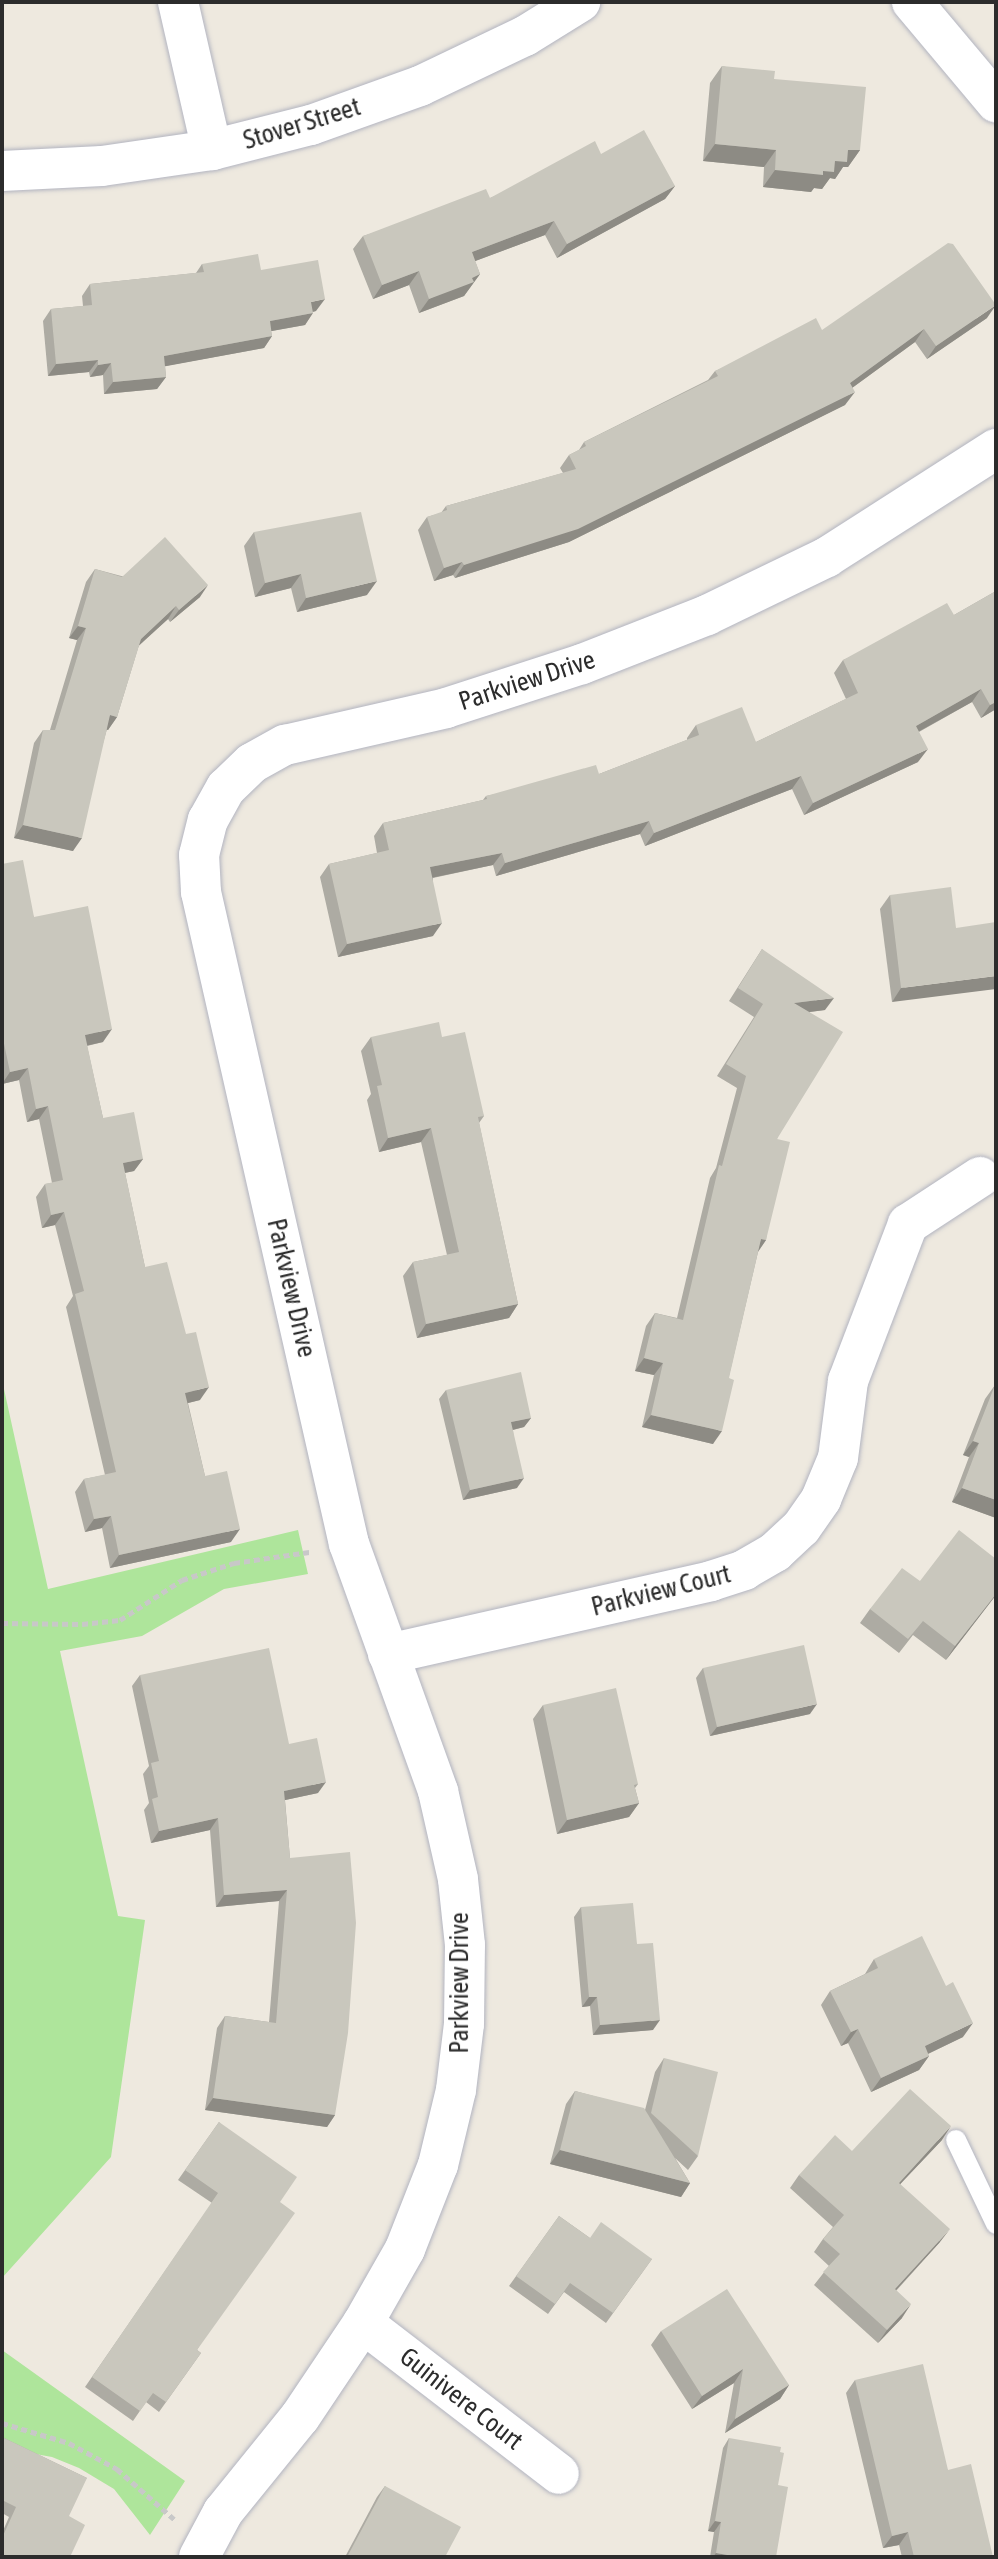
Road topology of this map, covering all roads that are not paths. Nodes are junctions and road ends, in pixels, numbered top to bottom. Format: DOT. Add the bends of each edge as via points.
graph roads {
  1 [pos="178,2"];
  2 [pos="580,2"];
  3 [pos="912,2"];
  4 [pos="996,102"];
  5 [pos="212,150"];
  6 [pos="2,171"];
  7 [pos="996,449"];
  8 [pos="980,1177"];
  9 [pos="388,1654"];
  10 [pos="956,2140"];
  11 [pos="996,2224"];
  12 [pos="363,2323"];
  13 [pos="559,2474"];
  14 [pos="202,2551"];
  1 -- 5 [label="street"];
  2 -- 5 [label="street, Stover Street" via="525,36 420,86 311,125"];
  3 -- 4 [label="street"];
  5 -- 6 [label="street, Stover Street" via="102,166"];
  7 -- 9 [label="street, Parkview Drive" via="827,557 707,615 582,664 446,708 285,745 252,763 226,788 208,820 199,855 201,892 349,1544"];
  8 -- 9 [label="street, Parkview Court" via="908,1224 848,1381 838,1458 821,1499 775,1552 711,1581"];
  9 -- 12 [label="street, Parkview Drive" via="438,1791 458,1879 465,1945 464,2024 456,2090 438,2165 405,2249"];
  10 -- 11 [label="lane"];
  12 -- 13 [label="street, Guinivere Court"];
  12 -- 14 [label="street, Parkview Drive" via="300,2417 223,2512"];
}
